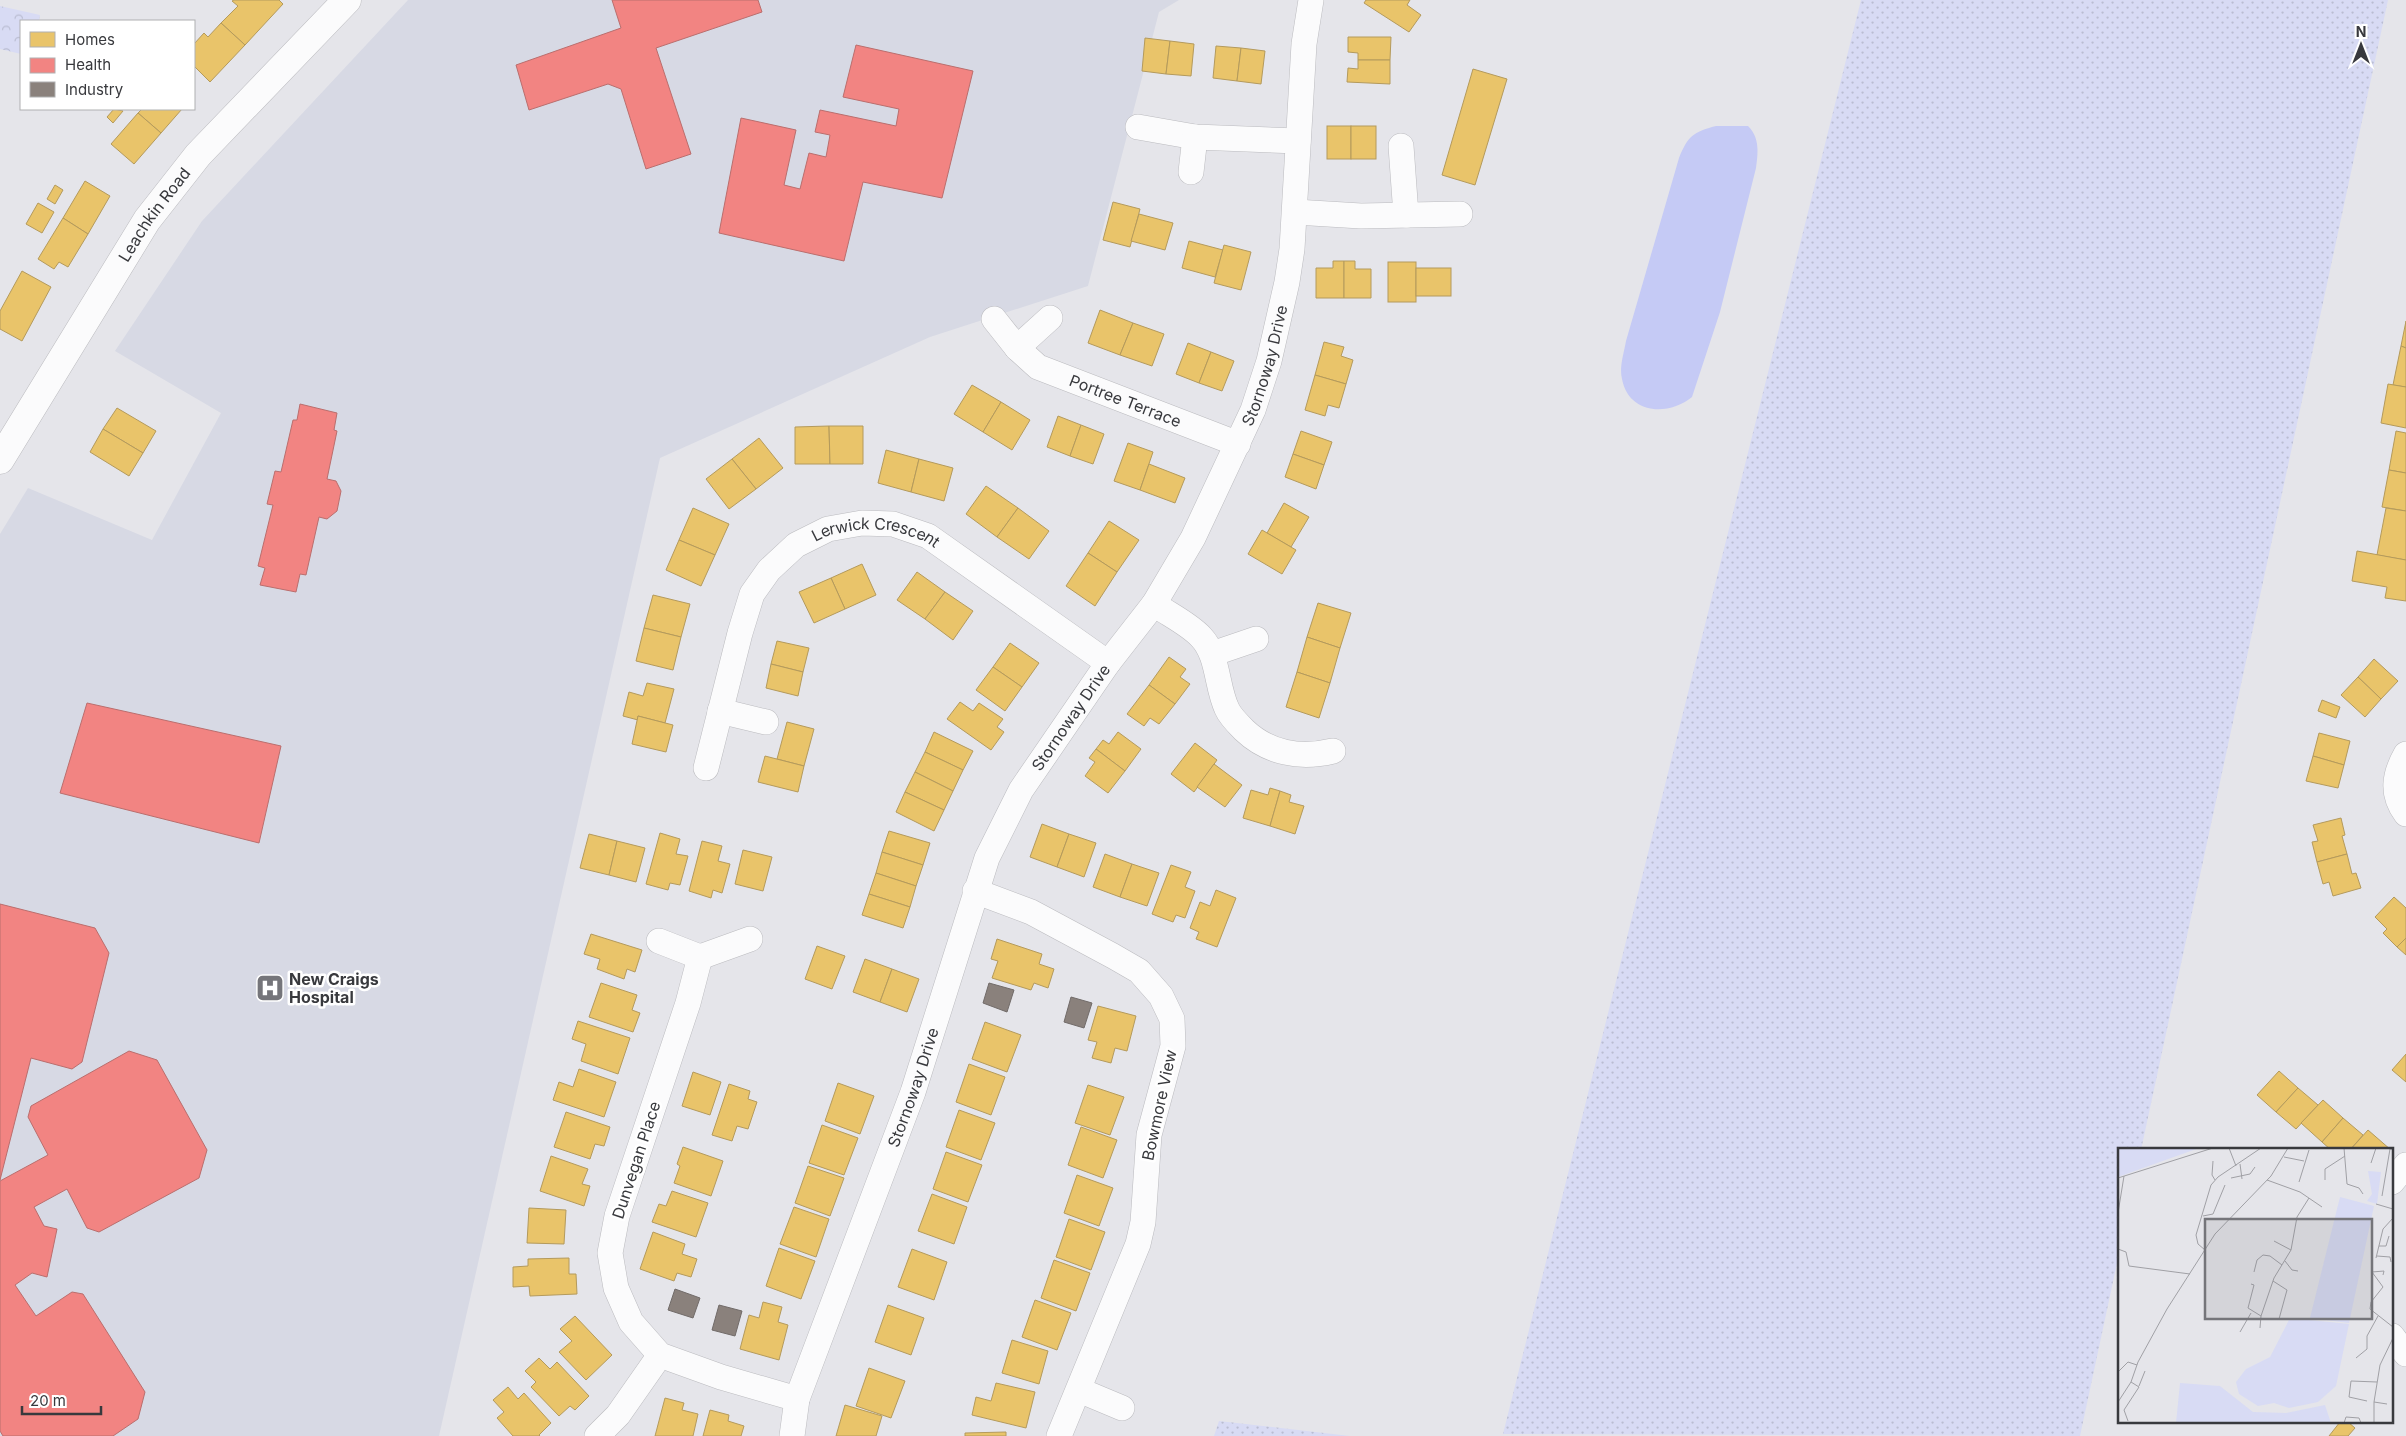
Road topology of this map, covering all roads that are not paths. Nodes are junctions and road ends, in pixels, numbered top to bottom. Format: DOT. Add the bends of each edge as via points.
graph roads {
  1 [pos="347,0"];
  2 [pos="1311,0"];
  3 [pos="1138,127"];
  4 [pos="1195,136"];
  5 [pos="1298,141"];
  6 [pos="1401,146"];
  7 [pos="1192,172"];
  8 [pos="1295,212"];
  9 [pos="1460,214"];
  10 [pos="1406,215"];
  11 [pos="1050,318"];
  12 [pos="994,319"];
  13 [pos="1017,348"];
  14 [pos="1238,444"];
  15 [pos="1,456"];
  16 [pos="1154,604"];
  17 [pos="1256,639"];
  18 [pos="1212,654"];
  19 [pos="1108,663"];
  20 [pos="720,711"];
  21 [pos="766,722"];
  22 [pos="1333,751"];
  23 [pos="2406,754"];
  24 [pos="706,768"];
  25 [pos="2406,814"];
  26 [pos="975,891"];
  27 [pos="750,938"];
  28 [pos="659,941"];
  29 [pos="700,958"];
  30 [pos="2406,1165"];
  31 [pos="2394,1180"];
  32 [pos="2394,1339"];
  33 [pos="2406,1354"];
  34 [pos="660,1355"];
  35 [pos="1079,1390"];
  36 [pos="797,1398"];
  37 [pos="1122,1408"];
  38 [pos="598,1436"];
  39 [pos="792,1436"];
  40 [pos="1059,1436"];
  1 -- 15 [label="street, Leachkin Road" via="198,156 146,220"];
  2 -- 5 [label="street, Stornoway Drive" via="1304,44"];
  3 -- 4 [label="street"];
  4 -- 5 [label="street"];
  4 -- 7 [label="street"];
  5 -- 8 [label="street, Stornoway Drive"];
  6 -- 10 [label="street"];
  8 -- 10 [label="street"];
  8 -- 14 [label="street, Stornoway Drive" via="1287,282 1269,361"];
  9 -- 10 [label="street"];
  11 -- 13 [label="street"];
  12 -- 13 [label="street, Portree Terrace"];
  13 -- 14 [label="street, Portree Terrace" via="1038,367 1056,375"];
  14 -- 16 [label="street, Stornoway Drive" via="1193,538"];
  16 -- 18 [label="street" via="1201,637"];
  16 -- 19 [label="street, Stornoway Drive"];
  17 -- 18 [label="street"];
  18 -- 22 [label="street" via="1227,710 1256,741 1273,750 1295,754"];
  19 -- 20 [label="street, Lerwick Crescent" via="928,536 893,524 862,524 828,529 796,546 769,570 752,594"];
  19 -- 26 [label="street, Stornoway Drive" via="1021,790 987,858"];
  20 -- 21 [label="street"];
  20 -- 24 [label="street, Lerwick Crescent"];
  23 -- 25 [label="street" via="2396,770 2394,787"];
  26 -- 35 [label="street, Bowmore View" via="1031,912 1139,971 1161,996 1172,1019 1173,1046 1149,1135 1143,1222 1138,1244"];
  26 -- 36 [label="street, Stornoway Drive" via="913,1092"];
  27 -- 29 [label="street"];
  28 -- 29 [label="street"];
  29 -- 34 [label="street, Dunvegan Place" via="617,1216 610,1253 616,1288 631,1322"];
  30 -- 31 [label="street"];
  32 -- 33 [label="street"];
  34 -- 36 [label="street, Dunvegan Place" via="721,1377"];
  34 -- 38 [label="street" via="618,1415"];
  35 -- 37 [label="street"];
  35 -- 40 [label="street, Bowmore View"];
  36 -- 39 [label="street, Stornoway Drive"];
}
